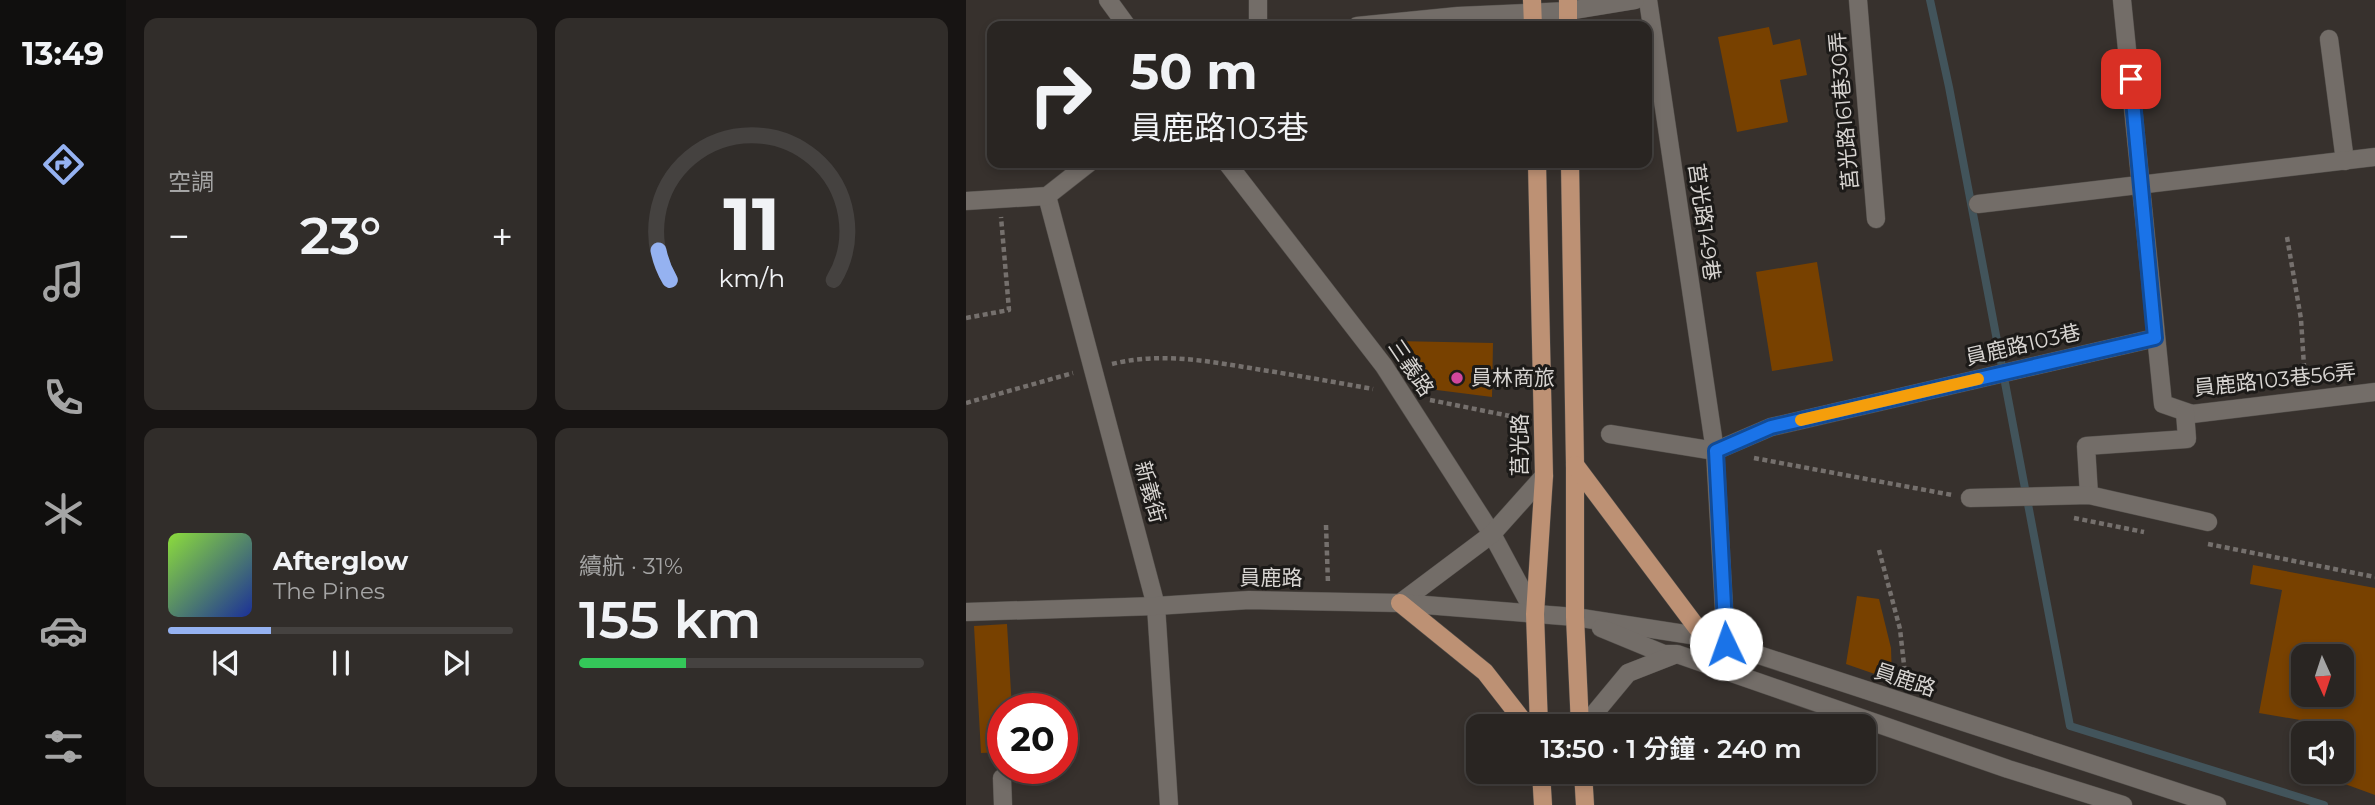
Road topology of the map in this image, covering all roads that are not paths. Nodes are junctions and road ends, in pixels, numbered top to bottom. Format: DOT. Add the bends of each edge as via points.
graph roads {
  1 [pos="1108,0"];
  2 [pos="1258,0"];
  3 [pos="1635,0"];
  4 [pos="1648,0"];
  5 [pos="1858,0"];
  6 [pos="2122,0"];
  7 [pos="1532,13"];
  8 [pos="1568,13"];
  9 [pos="1123,21"];
  10 [pos="1258,21"];
  11 [pos="1408,21"];
  12 [pos="1651,21"];
  13 [pos="1652,27"];
  14 [pos="2329,39"];
  15 [pos="2375,157"];
  16 [pos="2345,161"];
  17 [pos="1083,168"];
  18 [pos="1231,168"];
  19 [pos="1537,168"];
  20 [pos="1570,168"];
  21 [pos="2143,184"];
  22 [pos="1047,196"];
  23 [pos="966,201"];
  24 [pos="1978,204"];
  25 [pos="1876,219"];
  26 [pos="2155,338"];
  27 [pos="2375,392"];
  28 [pos="2185,411"];
  29 [pos="1610,434"];
  30 [pos="1716,451"];
  31 [pos="1575,465"];
  32 [pos="1544,476"];
  33 [pos="2089,495"];
  34 [pos="1970,498"];
  35 [pos="2208,523"];
  36 [pos="1492,534"];
  37 [pos="1400,603"];
  38 [pos="1156,606"];
  39 [pos="966,612"];
  40 [pos="1535,614"];
  41 [pos="1575,617"];
  42 [pos="1704,637"];
  43 [pos="1726,644"];
  44 [pos="1677,654"];
  45 [pos="1518,714"];
  46 [pos="1539,714"];
  47 [pos="1581,714"];
  48 [pos="1592,714"];
  49 [pos="2095,765"];
  50 [pos="1002,784"];
  51 [pos="1542,784"];
  52 [pos="1584,784"];
  53 [pos="2084,799"];
  54 [pos="1003,805"];
  55 [pos="1169,805"];
  56 [pos="1544,805"];
  57 [pos="1585,805"];
  58 [pos="2123,805"];
  59 [pos="2217,805"];
  1 -- 9 [label="street"];
  2 -- 10 [label="street"];
  3 -- 8 [label="street"];
  4 -- 12 [label="street, 莒光路149巷"];
  5 -- 25 [label="street, 莒光路161巷30弄"];
  6 -- 21 [label="street"];
  7 -- 8 [label="street"];
  7 -- 11 [label="street"];
  13 -- 30 [label="street, 莒光路149巷"];
  14 -- 16 [label="street"];
  15 -- 16 [label="street"];
  16 -- 21 [label="street"];
  17 -- 22 [label="street"];
  18 -- 36 [label="street, 三義路" via="1384,366"];
  19 -- 32 [label="main road, 莒光路"];
  20 -- 31 [label="main road"];
  21 -- 24 [label="street"];
  21 -- 26 [label="street"];
  22 -- 23 [label="street"];
  22 -- 38 [label="street, 新義街"];
  26 -- 28 [label="street, 員鹿路103巷56弄" via="2163,404"];
  26 -- 30 [label="street, 員鹿路103巷" via="1771,427"];
  27 -- 28 [label="street, 員鹿路103巷56弄" via="2192,414"];
  28 -- 33 [label="street" via="2187,439 2086,446"];
  29 -- 30 [label="street"];
  30 -- 43 [label="street"];
  31 -- 41 [label="main road"];
  31 -- 42 [label="main road"];
  32 -- 36 [label="street"];
  32 -- 40 [label="main road, 莒光路"];
  33 -- 34 [label="street"];
  33 -- 35 [label="street"];
  36 -- 37 [label="street"];
  36 -- 40 [label="street, 三義路"];
  37 -- 38 [label="street, 員鹿路" via="1249,600"];
  37 -- 40 [label="street, 員鹿路"];
  37 -- 45 [label="main road" via="1485,672"];
  38 -- 39 [label="street, 員鹿路"];
  38 -- 55 [label="street, 新義街"];
  40 -- 41 [label="street, 員鹿路"];
  40 -- 46 [label="main road, 莒光路"];
  41 -- 42 [label="street, 員鹿路"];
  41 -- 44 [label="street, 員鹿路" via="1664,654"];
  41 -- 47 [label="main road"];
  42 -- 43 [label="street, 員鹿路"];
  43 -- 49 [label="street, 員鹿路"];
  44 -- 48 [label="street" via="1628,673"];
  44 -- 53 [label="street, 員鹿路"];
  49 -- 53 [label="street"];
  49 -- 59 [label="street, 員鹿路"];
  50 -- 54 [label="street"];
  51 -- 56 [label="main road"];
  52 -- 57 [label="main road"];
  53 -- 58 [label="street, 員鹿路"];
}
